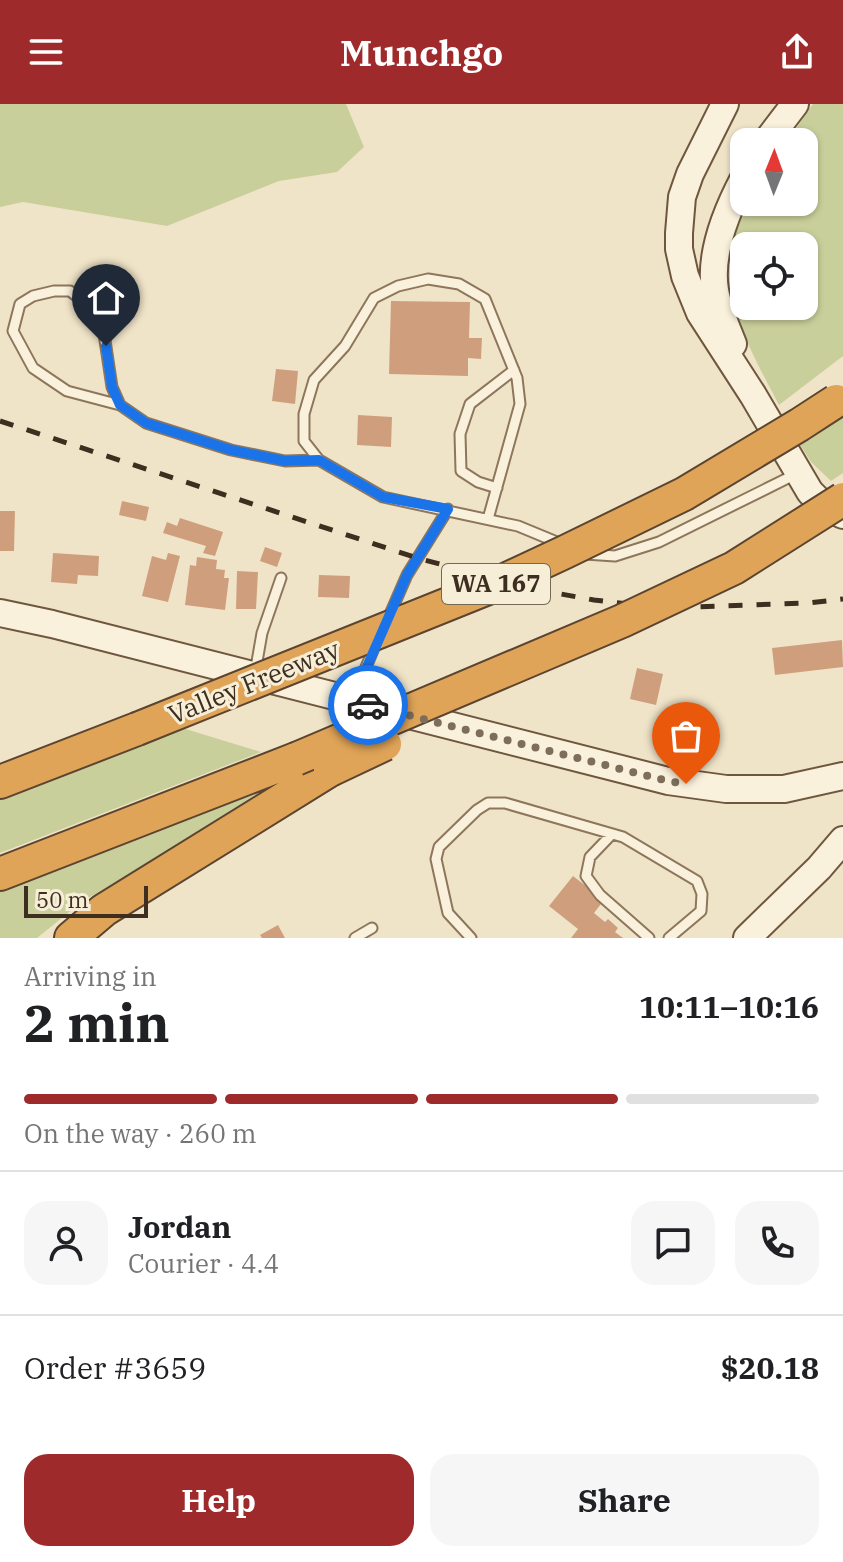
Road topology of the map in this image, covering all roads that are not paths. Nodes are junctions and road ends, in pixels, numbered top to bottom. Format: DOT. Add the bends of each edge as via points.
graph roads {
  1 [pos="725,104"];
  2 [pos="795,104"];
  3 [pos="777,128"];
  4 [pos="730,211"];
  5 [pos="514,370"];
  6 [pos="753,395"];
  7 [pos="839,398"];
  8 [pos="120,405"];
  9 [pos="319,460"];
  10 [pos="799,473"];
  11 [pos="497,488"];
  12 [pos="843,499"];
  13 [pos="448,509"];
  14 [pos="843,515"];
  15 [pos="488,519"];
  16 [pos="734,568"];
  17 [pos="281,578"];
  18 [pos="0,613"];
  19 [pos="254,676"];
  20 [pos="352,701"];
  21 [pos="843,776"];
  22 [pos="0,782"];
  23 [pos="612,834"];
  24 [pos="843,840"];
  25 [pos="0,874"];
  26 [pos="372,928"];
  27 [pos="71,938"];
  28 [pos="355,938"];
  29 [pos="471,938"];
  30 [pos="649,938"];
  31 [pos="669,938"];
  32 [pos="747,938"];
  1 -- 6 [label="street" via="686,184 679,249 700,313"];
  2 -- 3 [label="street"];
  4 -- 6 [label="street" via="718,240 714,276 720,310"];
  5 -- 9 [label="lane" via="485,299 459,284 428,279 398,286 374,298 345,346 314,380 304,414 304,441"];
  5 -- 11 [label="lane" via="520,404"];
  5 -- 11 [label="lane" via="470,404 460,434 461,471"];
  6 -- 10 [label="street"];
  7 -- 22 [label="highway, Valley Freeway / WA 167, bridge" via="684,494 488,588"];
  8 -- 8 [label="lane" via="67,391 33,368 13,331 20,304 33,296 70,291 97,312"];
  8 -- 9 [label="lane" via="146,423 231,450 285,461"];
  9 -- 13 [label="lane" via="383,497"];
  10 -- 14 [label="street" via="824,506"];
  10 -- 15 [label="lane" via="659,542 615,556 587,555"];
  11 -- 15 [label="lane"];
  12 -- 16 [label="highway, bridge"];
  13 -- 15 [label="lane"];
  13 -- 20 [label="lane" via="407,575"];
  16 -- 25 [label="highway, bridge" via="296,759"];
  16 -- 27 [label="highway, bridge" via="560,667 330,770 104,910"];
  17 -- 19 [label="lane"];
  18 -- 19 [label="street"];
  19 -- 20 [label="street"];
  20 -- 21 [label="street" via="705,788 784,789"];
  23 -- 29 [label="lane" via="505,803 488,803 477,810 439,847 436,859 448,913"];
  23 -- 30 [label="lane" via="590,857 586,876"];
  23 -- 31 [label="lane" via="697,881 701,911"];
  24 -- 32 [label="street"];
  26 -- 28 [label="lane"];
}
